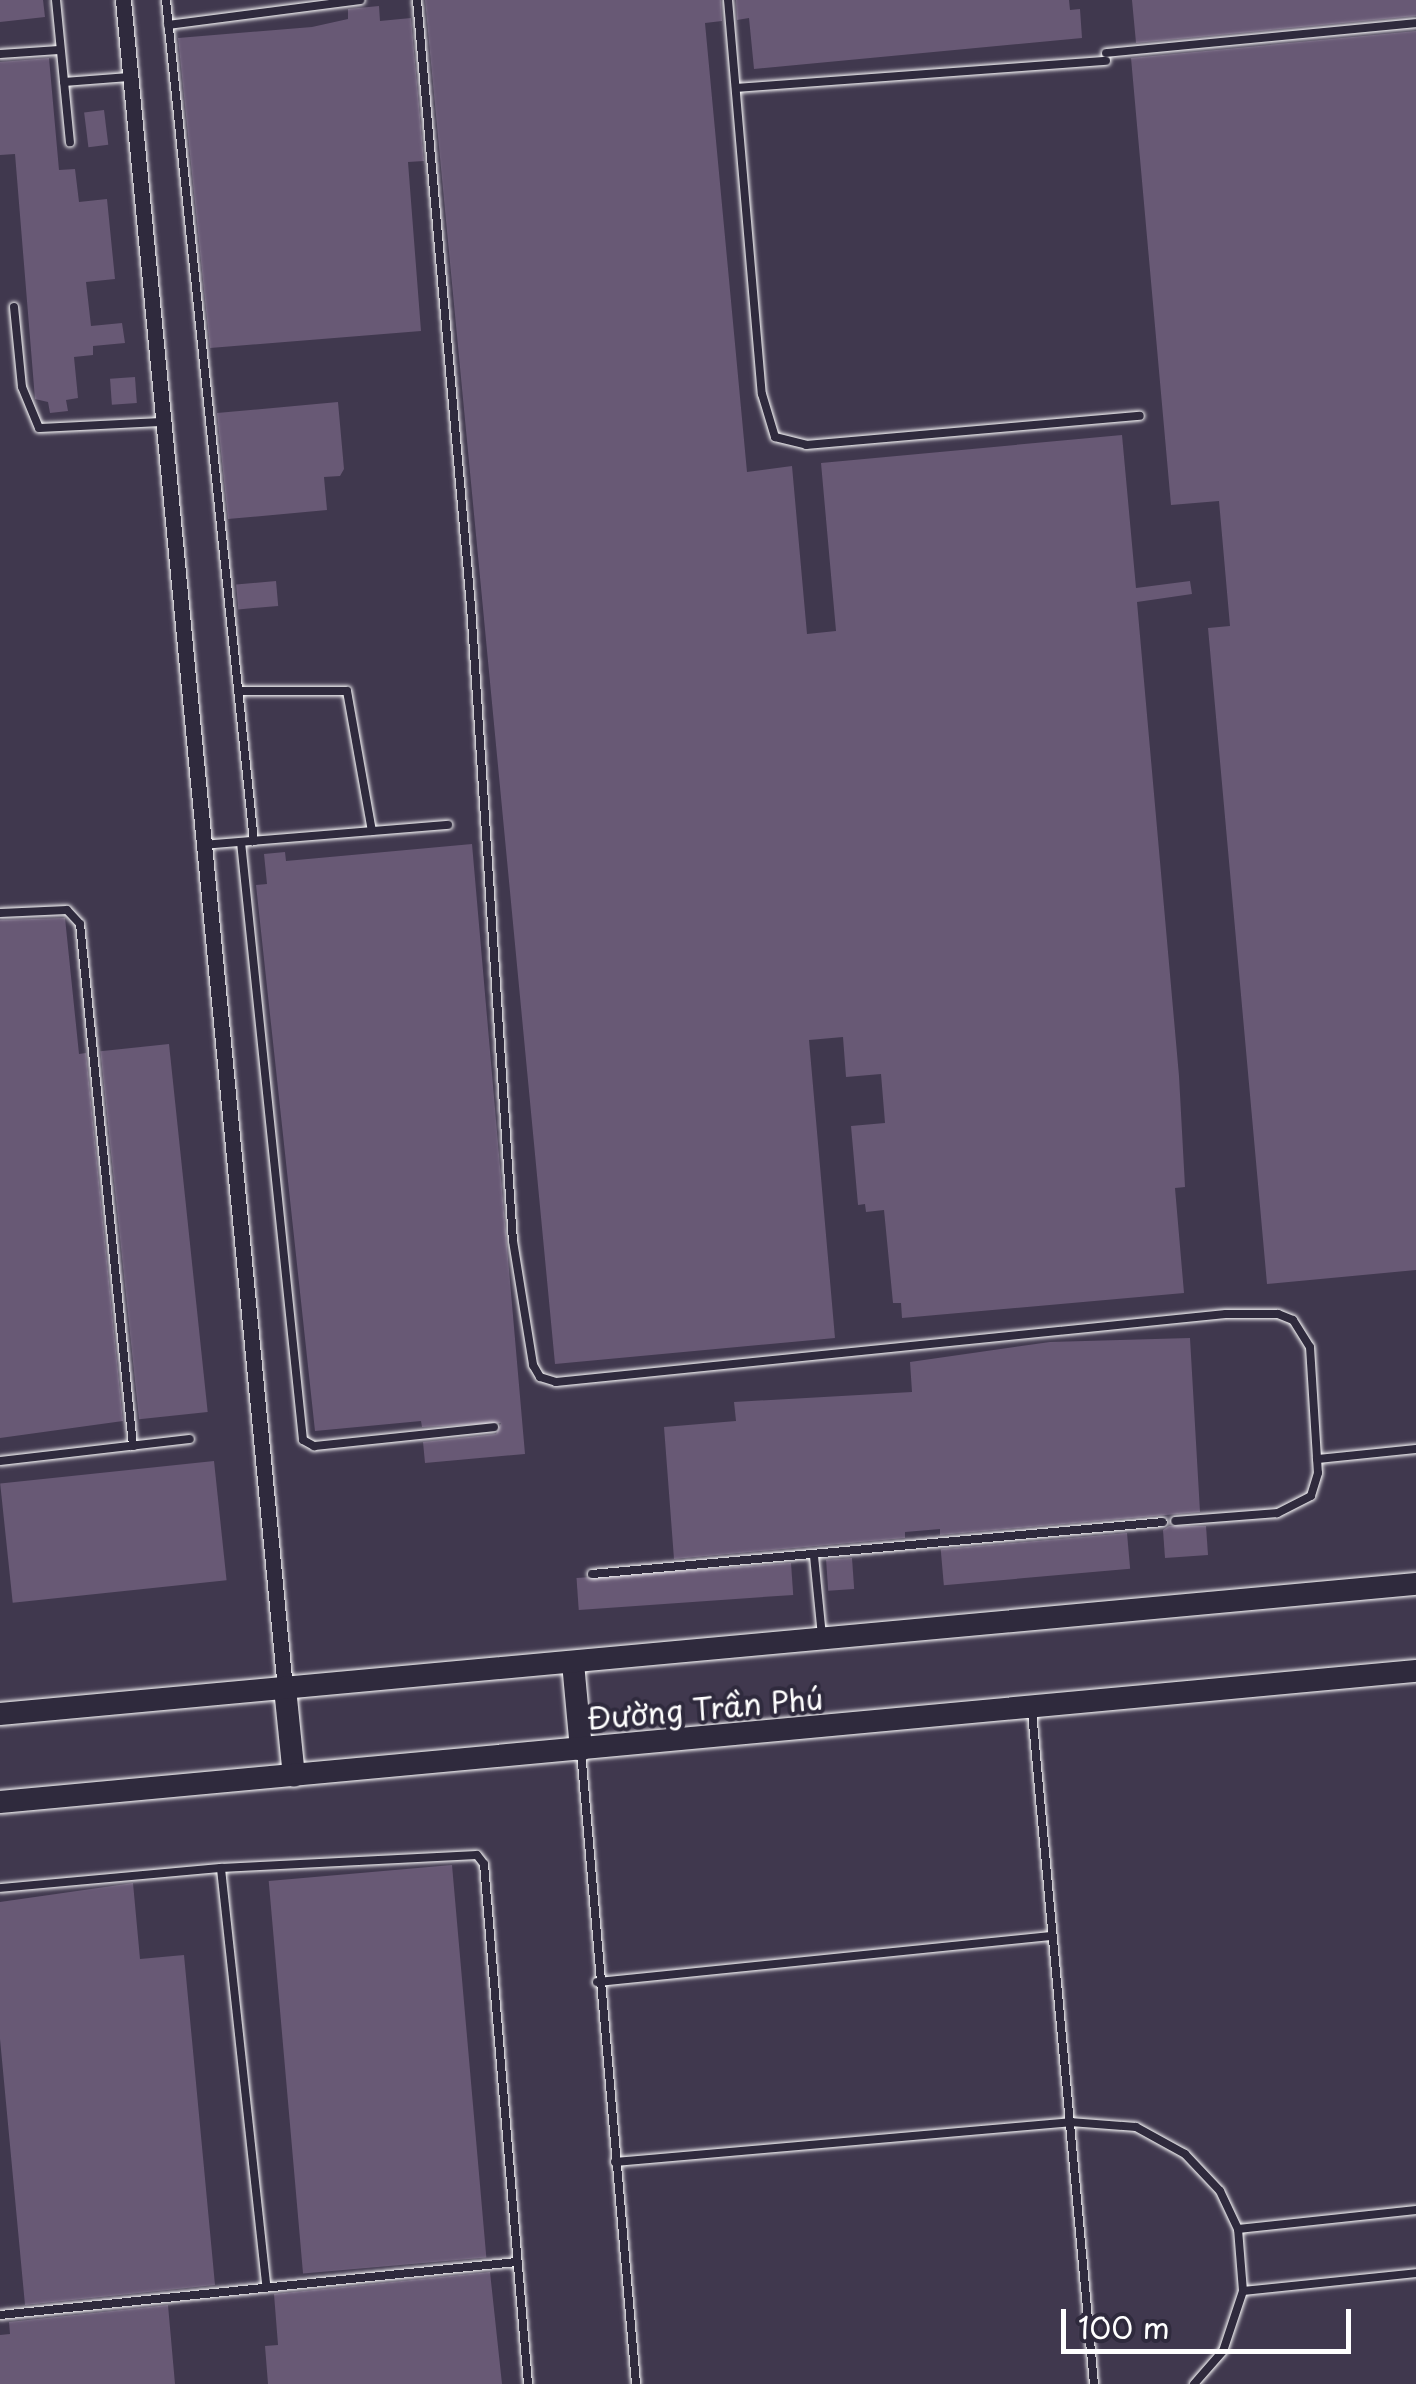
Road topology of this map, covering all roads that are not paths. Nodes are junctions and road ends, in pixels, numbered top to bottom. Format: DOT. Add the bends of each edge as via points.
graph roads {
  1 [pos="56,0"];
  2 [pos="123,0"];
  3 [pos="166,0"];
  4 [pos="360,0"];
  5 [pos="416,0"];
  6 [pos="728,0"];
  7 [pos="1416,23"];
  8 [pos="168,24"];
  9 [pos="59,50"];
  10 [pos="0,54"];
  11 [pos="130,77"];
  12 [pos="64,82"];
  13 [pos="736,88"];
  14 [pos="70,142"];
  15 [pos="14,307"];
  16 [pos="1140,416"];
  17 [pos="162,422"];
  18 [pos="238,690"];
  19 [pos="448,825"];
  20 [pos="372,831"];
  21 [pos="254,841"];
  22 [pos="240,842"];
  23 [pos="202,845"];
  24 [pos="0,913"];
  25 [pos="494,1427"];
  26 [pos="190,1439"];
  27 [pos="134,1446"];
  28 [pos="1416,1449"];
  29 [pos="1317,1460"];
  30 [pos="0,1461"];
  31 [pos="1175,1521"];
  32 [pos="1162,1522"];
  33 [pos="814,1556"];
  34 [pos="592,1574"];
  35 [pos="1416,1584"];
  36 [pos="822,1640"];
  37 [pos="573,1663"];
  38 [pos="1416,1671"];
  39 [pos="285,1688"];
  40 [pos="1032,1707"];
  41 [pos="0,1714"];
  42 [pos="581,1750"];
  43 [pos="294,1776"];
  44 [pos="0,1802"];
  45 [pos="221,1868"];
  46 [pos="0,1888"];
  47 [pos="1052,1936"];
  48 [pos="598,1982"];
  49 [pos="1070,2122"];
  50 [pos="615,2162"];
  51 [pos="1416,2210"];
  52 [pos="1238,2229"];
  53 [pos="516,2262"];
  54 [pos="1416,2273"];
  55 [pos="266,2283"];
  56 [pos="1243,2291"];
  57 [pos="0,2315"];
  58 [pos="528,2384"];
  59 [pos="636,2384"];
  60 [pos="1094,2384"];
  61 [pos="1194,2384"];
  1 -- 9 [label="lane"];
  2 -- 11 [label="street"];
  3 -- 8 [label="lane"];
  4 -- 8 [label="lane"];
  5 -- 29 [label="lane" via="469,587 513,1241 540,1377 556,1382 1278,1314 1304,1329 1310,1347"];
  6 -- 13 [label="lane"];
  7 -- 13 [label="lane"];
  8 -- 18 [label="lane"];
  9 -- 10 [label="lane"];
  9 -- 12 [label="lane"];
  11 -- 12 [label="lane"];
  11 -- 17 [label="street"];
  12 -- 14 [label="lane"];
  13 -- 16 [label="lane" via="762,394 774,437 806,446"];
  15 -- 17 [label="lane" via="22,387 39,428"];
  17 -- 23 [label="street"];
  18 -- 20 [label="lane" via="347,690"];
  18 -- 21 [label="lane"];
  19 -- 20 [label="lane"];
  20 -- 21 [label="lane"];
  21 -- 22 [label="lane"];
  22 -- 23 [label="lane"];
  22 -- 25 [label="lane" via="304,1440 314,1446"];
  23 -- 39 [label="street"];
  24 -- 27 [label="lane" via="67,910 80,924"];
  26 -- 27 [label="lane"];
  27 -- 30 [label="lane"];
  28 -- 29 [label="lane"];
  29 -- 31 [label="lane" via="1311,1496 1302,1506 1246,1519"];
  32 -- 33 [label="lane"];
  33 -- 34 [label="lane"];
  33 -- 36 [label="lane"];
  35 -- 36 [label="main road, Đường Trần Phú"];
  36 -- 37 [label="main road, Đường Trần Phú"];
  37 -- 39 [label="main road, Đường Trần Phú"];
  37 -- 42 [label="main road"];
  38 -- 40 [label="main road, Đường Trần Phú"];
  39 -- 41 [label="main road, Đường Trần Phú"];
  39 -- 43 [label="main road"];
  40 -- 42 [label="main road, Đường Trần Phú"];
  40 -- 47 [label="lane"];
  42 -- 43 [label="main road, Đường Trần Phú"];
  42 -- 48 [label="lane"];
  43 -- 44 [label="main road, Đường Trần Phú"];
  45 -- 46 [label="lane"];
  45 -- 53 [label="lane" via="478,1855 484,1864"];
  45 -- 55 [label="lane"];
  47 -- 48 [label="lane"];
  47 -- 49 [label="lane"];
  48 -- 50 [label="lane"];
  49 -- 50 [label="lane"];
  49 -- 52 [label="lane" via="1136,2127 1186,2154 1220,2191"];
  49 -- 60 [label="lane"];
  50 -- 59 [label="lane"];
  51 -- 52 [label="lane"];
  52 -- 56 [label="lane"];
  53 -- 55 [label="lane"];
  53 -- 58 [label="lane"];
  54 -- 56 [label="lane"];
  55 -- 57 [label="lane"];
  56 -- 61 [label="lane" via="1223,2352"];
}
